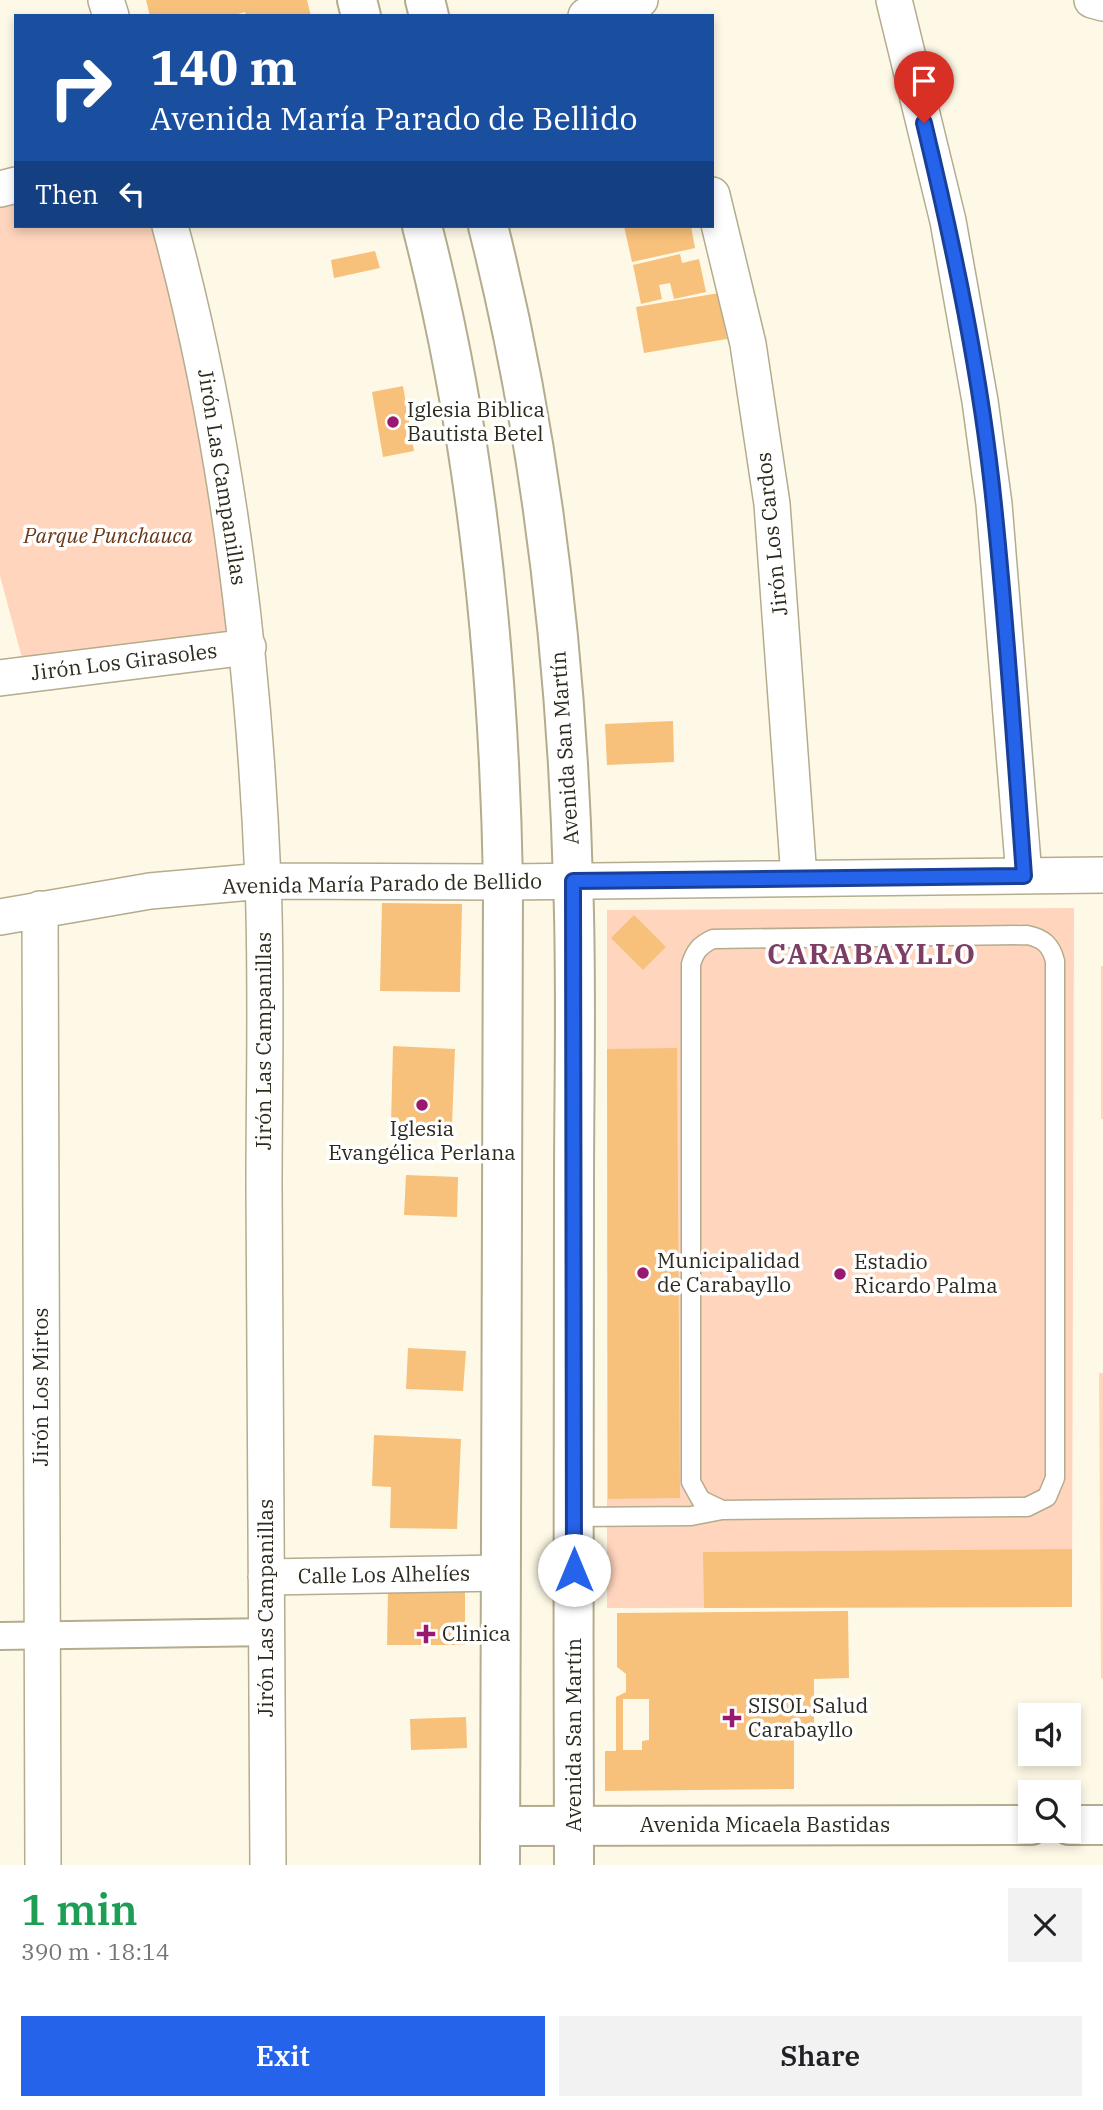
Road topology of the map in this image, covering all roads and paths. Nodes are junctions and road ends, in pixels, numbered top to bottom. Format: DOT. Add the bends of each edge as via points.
graph roads {
  1 [pos="640,0"];
  2 [pos="894,0"];
  3 [pos="1092,0"];
  4 [pos="1103,3"];
  5 [pos="593,14"];
  6 [pos="714,203"];
  7 [pos="171,228"];
  8 [pos="422,228"];
  9 [pos="488,228"];
  10 [pos="248,647"];
  11 [pos="0,678"];
  12 [pos="1103,875"];
  13 [pos="1024,876"];
  14 [pos="799,878"];
  15 [pos="263,881"];
  16 [pos="573,881"];
  17 [pos="503,882"];
  18 [pos="40,909"];
  19 [pos="0,917"];
  20 [pos="722,1510"];
  21 [pos="574,1517"];
  22 [pos="501,1573"];
  23 [pos="267,1577"];
  24 [pos="266,1632"];
  25 [pos="42,1635"];
  26 [pos="0,1636"];
  27 [pos="574,1825"];
  28 [pos="1018,1825"];
  29 [pos="1081,1825"];
  30 [pos="1103,1825"];
  31 [pos="500,1826"];
  32 [pos="43,1865"];
  33 [pos="268,1865"];
  34 [pos="500,1865"];
  35 [pos="574,1865"];
  1 -- 5 [label="street"];
  2 -- 13 [label="street" via="948,221 980,401 994,504"];
  3 -- 4 [label="street"];
  6 -- 14 [label="street, Jirón Los Cardos" via="748,344 772,504"];
  7 -- 10 [label="street, Jirón Las Campanillas" via="214,412"];
  8 -- 17 [label="main road" via="459,403 484,578 501,780"];
  9 -- 16 [label="main road, Avenida San Martín" via="524,386 550,559"];
  10 -- 11 [label="street, Jirón Los Girasoles"];
  10 -- 15 [label="street, Jirón Las Campanillas"];
  12 -- 13 [label="street, Avenida María Parado de Bellido"];
  13 -- 14 [label="street, Avenida María Parado de Bellido"];
  14 -- 16 [label="street, Avenida María Parado de Bellido"];
  15 -- 17 [label="street, Avenida María Parado de Bellido"];
  15 -- 18 [label="street, Avenida María Parado de Bellido" via="150,891"];
  15 -- 23 [label="street, Jirón Las Campanillas"];
  16 -- 17 [label="street, Avenida María Parado de Bellido"];
  16 -- 21 [label="main road, Avenida San Martín"];
  17 -- 22 [label="main road"];
  18 -- 19 [label="street, Avenida María Parado de Bellido"];
  18 -- 25 [label="street, Jirón Los Mirtos"];
  20 -- 20 [label="lane" via="1027,1507 1048,1497 1055,1478 1055,961 1038,937 713,939 698,947 691,964 691,1482 701,1500"];
  20 -- 21 [label="lane" via="691,1516"];
  21 -- 27 [label="main road, Avenida San Martín"];
  22 -- 23 [label="street, Calle Los Alhelíes"];
  22 -- 31 [label="main road"];
  23 -- 24 [label="street, Jirón Las Campanillas"];
  24 -- 25 [label="street"];
  24 -- 33 [label="street, Jirón Las Campanillas"];
  25 -- 26 [label="street"];
  25 -- 32 [label="street, Jirón Los Mirtos"];
  27 -- 28 [label="main road, Avenida Micaela Bastidas"];
  27 -- 31 [label="main road, Avenida Micaela Bastidas"];
  27 -- 35 [label="main road, Avenida San Martín"];
  29 -- 30 [label="main road"];
  31 -- 34 [label="main road"];
}
